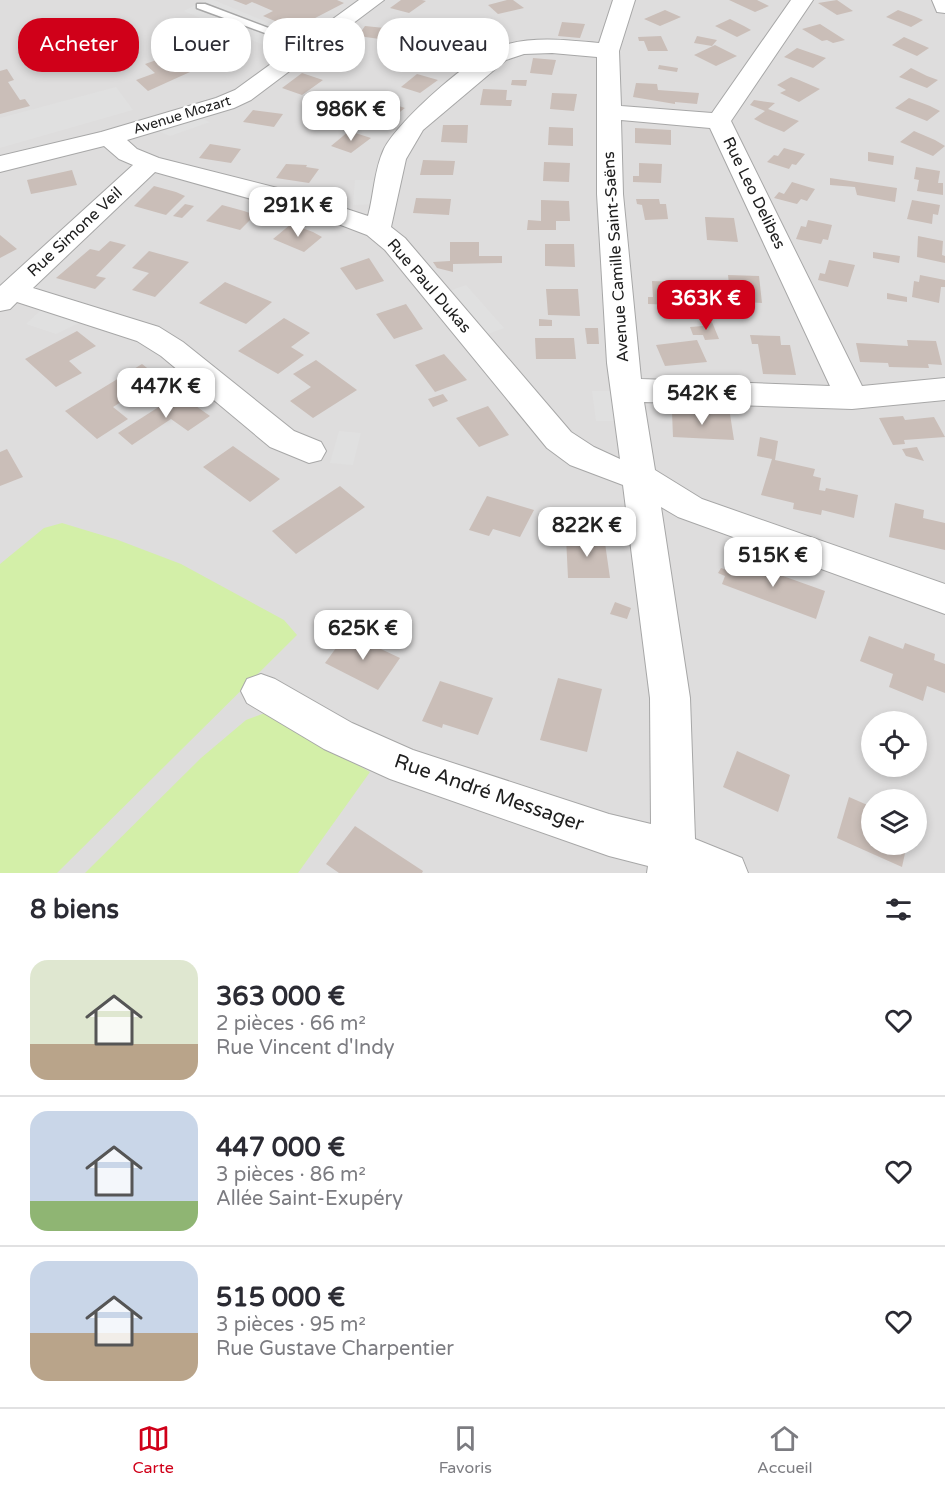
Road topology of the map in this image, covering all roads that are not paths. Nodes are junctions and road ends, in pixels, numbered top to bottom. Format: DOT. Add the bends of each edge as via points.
graph roads {
  1 [pos="373,0"];
  2 [pos="624,0"];
  3 [pos="801,0"];
  4 [pos="943,0"];
  5 [pos="201,6"];
  6 [pos="945,7"];
  7 [pos="348,18"];
  8 [pos="263,29"];
  9 [pos="608,51"];
  10 [pos="274,72"];
  11 [pos="608,112"];
  12 [pos="719,121"];
  13 [pos="108,137"];
  14 [pos="150,163"];
  15 [pos="0,164"];
  16 [pos="377,229"];
  17 [pos="6,297"];
  18 [pos="945,389"];
  19 [pos="628,390"];
  20 [pos="852,398"];
  21 [pos="309,451"];
  22 [pos="640,477"];
  23 [pos="690,508"];
  24 [pos="645,520"];
  25 [pos="945,599"];
  26 [pos="261,691"];
  27 [pos="671,862"];
  28 [pos="726,873"];
  1 -- 7 [label="street, Avenue Mozart"];
  2 -- 9 [label="street, Avenue Camille Saint-Saëns"];
  3 -- 12 [label="street, Rue Leo Delibes"];
  4 -- 6 [label="street"];
  5 -- 8 [label="lane"];
  9 -- 11 [label="street, Avenue Camille Saint-Saëns"];
  9 -- 16 [label="street" via="533,45 498,55 404,138 386,177 385,210"];
  10 -- 13 [label="street, Avenue Mozart" via="243,95"];
  11 -- 12 [label="street"];
  11 -- 19 [label="street, Avenue Camille Saint-Saëns" via="610,195"];
  12 -- 20 [label="street, Rue Leo Delibes"];
  13 -- 14 [label="street, Rue Paul Dukas" via="128,154"];
  13 -- 15 [label="street, Avenue Mozart"];
  14 -- 16 [label="street, Rue Paul Dukas" via="292,200"];
  14 -- 17 [label="street, Rue Simone Veil"];
  16 -- 22 [label="street, Rue Paul Dukas" via="395,244 559,440 582,456"];
  17 -- 21 [label="street" via="148,334 282,439"];
  18 -- 20 [label="street"];
  19 -- 20 [label="street"];
  19 -- 22 [label="street, Avenue Camille Saint-Saëns"];
  22 -- 23 [label="street, Rue Paul Dukas"];
  22 -- 24 [label="street, Avenue Camille Saint-Saëns"];
  23 -- 24 [label="street"];
  23 -- 25 [label="street, Rue Paul Dukas"];
  24 -- 27 [label="street, Avenue Camille Saint-Saëns" via="670,698"];
  26 -- 27 [label="street, Rue André Messager" via="338,736 405,766 609,835"];
  27 -- 28 [label="street, Rue André Messager"];
}
